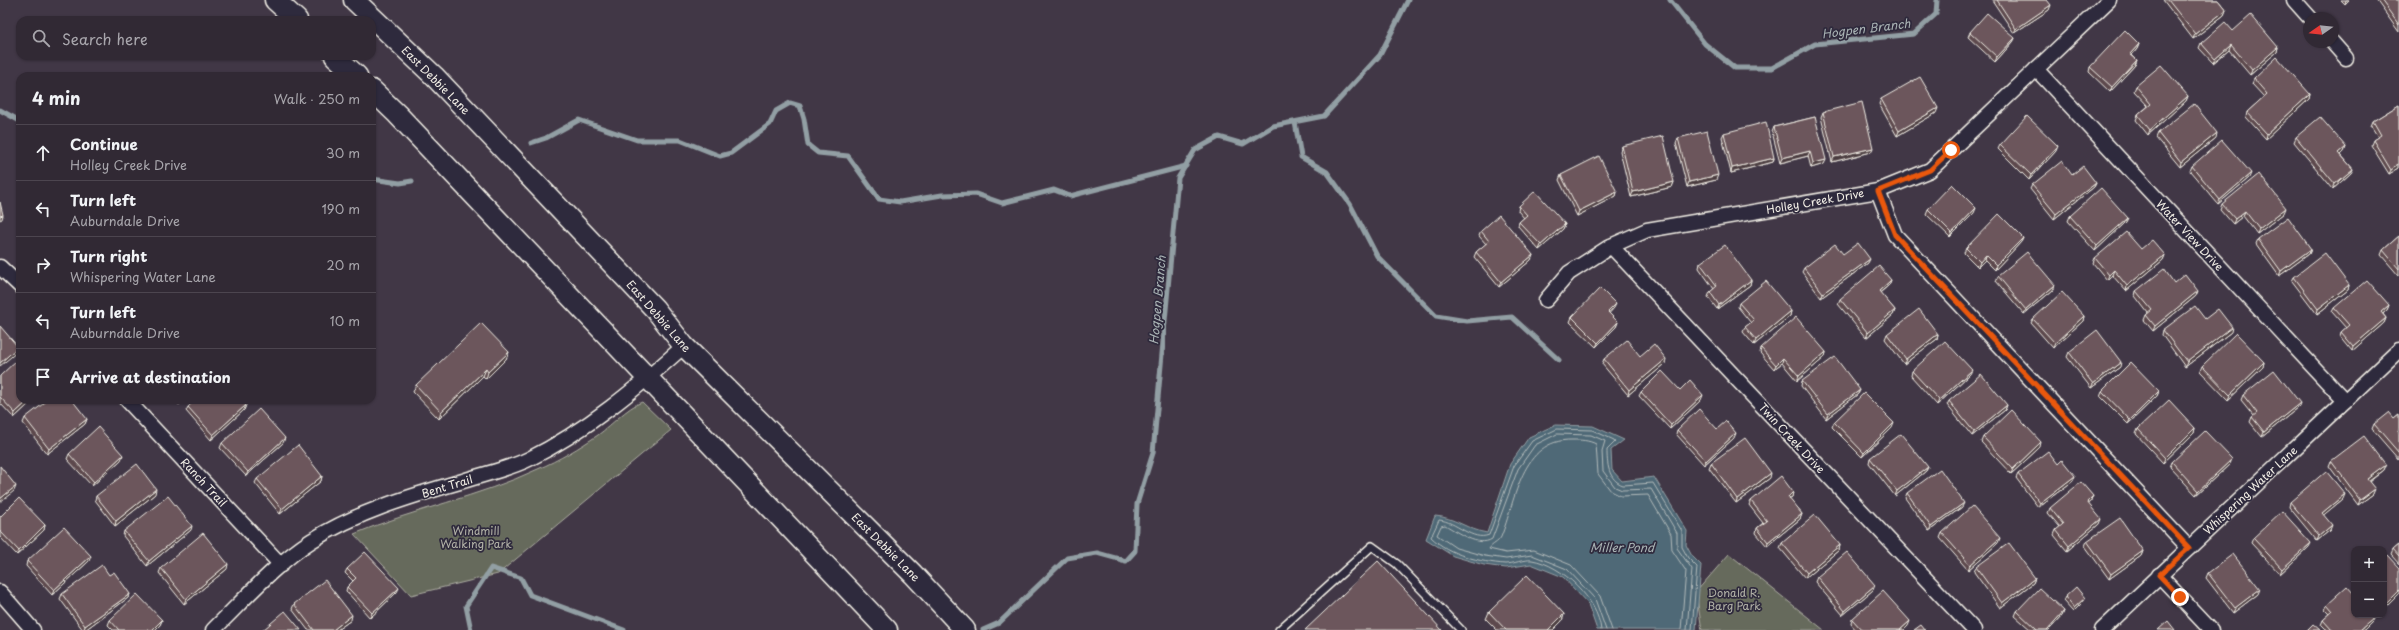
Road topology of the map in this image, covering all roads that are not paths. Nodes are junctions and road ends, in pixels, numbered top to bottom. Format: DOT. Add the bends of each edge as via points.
graph roads {
  1 [pos="276,0"];
  2 [pos="354,0"];
  3 [pos="2109,0"];
  4 [pos="2294,0"];
  5 [pos="2305,12"];
  6 [pos="293,16"];
  7 [pos="371,16"];
  8 [pos="376,21"];
  9 [pos="2337,48"];
  10 [pos="2346,58"];
  11 [pos="339,60"];
  12 [pos="2036,69"];
  13 [pos="353,72"];
  14 [pos="376,94"];
  15 [pos="1878,191"];
  16 [pos="1611,246"];
  17 [pos="0,268"];
  18 [pos="16,282"];
  19 [pos="1546,300"];
  20 [pos="684,346"];
  21 [pos="2399,350"];
  22 [pos="649,377"];
  23 [pos="2345,401"];
  24 [pos="131,404"];
  25 [pos="2189,548"];
  26 [pos="281,565"];
  27 [pos="2159,575"];
  28 [pos="0,592"];
  29 [pos="33,630"];
  30 [pos="213,630"];
  31 [pos="887,630"];
  32 [pos="965,630"];
  33 [pos="1279,630"];
  34 [pos="1461,630"];
  35 [pos="1974,630"];
  36 [pos="2102,630"];
  37 [pos="2210,630"];
  1 -- 6 [label="main road"];
  2 -- 7 [label="main road, East Debbie Lane"];
  3 -- 12 [label="street, Holley Creek Drive"];
  4 -- 5 [label="street"];
  8 -- 20 [label="main road, East Debbie Lane" via="434,76 655,309"];
  9 -- 10 [label="street"];
  11 -- 13 [label="main road"];
  12 -- 15 [label="street, Holley Creek Drive" via="1930,170"];
  12 -- 23 [label="street, Water View Drive"];
  14 -- 22 [label="main road"];
  15 -- 16 [label="street, Holley Creek Drive" via="1647,230"];
  15 -- 25 [label="street" via="1895,235"];
  16 -- 19 [label="street, Holley Creek Drive" via="1569,273"];
  16 -- 35 [label="street, Twin Creek Drive"];
  17 -- 18 [label="street"];
  20 -- 22 [label="street, Bent Trail"];
  20 -- 32 [label="main road, East Debbie Lane" via="913,574"];
  21 -- 23 [label="street, Whispering Water Lane"];
  22 -- 26 [label="street, Bent Trail" via="580,430 528,460 412,496 354,518 311,541"];
  22 -- 31 [label="main road"];
  23 -- 25 [label="street, Whispering Water Lane"];
  24 -- 26 [label="street, Ranch Trail"];
  25 -- 27 [label="street, Whispering Water Lane"];
  26 -- 30 [label="street, Bent Trail"];
  27 -- 36 [label="street, Whispering Water Lane"];
  27 -- 37 [label="street"];
  28 -- 29 [label="street"];
  33 -- 34 [label="lane" via="1372,546 1397,564"];
}
